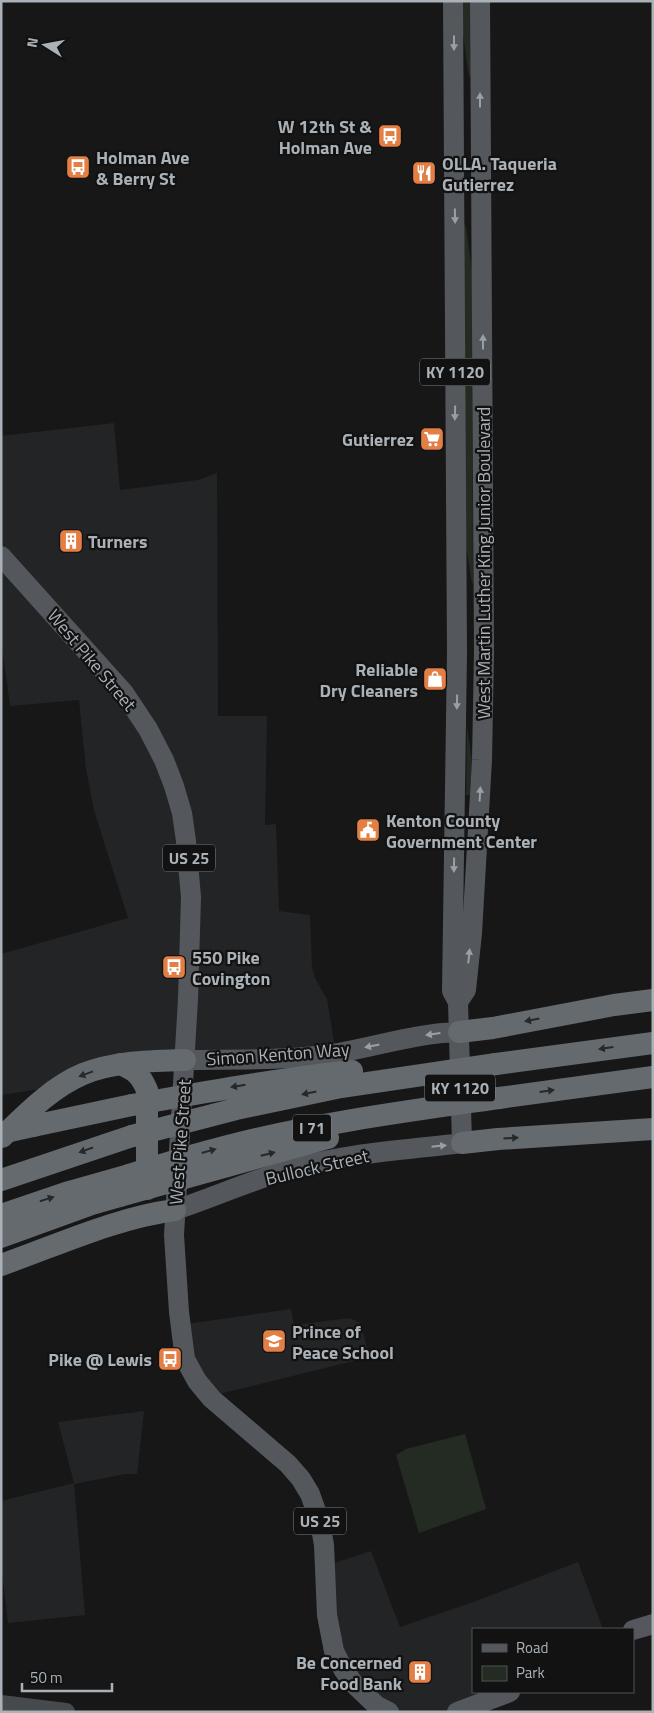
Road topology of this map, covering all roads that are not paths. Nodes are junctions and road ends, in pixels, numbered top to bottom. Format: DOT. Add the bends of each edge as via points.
graph roads {
  1 [pos="454,1"];
  2 [pos="480,1"];
  3 [pos="1,556"];
  4 [pos="10,576"];
  5 [pos="653,1000"];
  6 [pos="458,1002"];
  7 [pos="458,1032"];
  8 [pos="653,1043"];
  9 [pos="185,1060"];
  10 [pos="495,1060"];
  11 [pos="120,1064"];
  12 [pos="653,1077"];
  13 [pos="446,1106"];
  14 [pos="653,1129"];
  15 [pos="1,1133"];
  16 [pos="1,1137"];
  17 [pos="462,1143"];
  18 [pos="1,1180"];
  19 [pos="176,1210"];
  20 [pos="1,1215"];
  21 [pos="124,1221"];
  22 [pos="1,1237"];
  23 [pos="1,1265"];
  24 [pos="653,1624"];
  25 [pos="634,1630"];
  26 [pos="507,1693"];
  27 [pos="1,1704"];
  28 [pos="66,1712"];
  29 [pos="389,1712"];
  30 [pos="457,1712"];
  1 -- 6 [label="main road, West Martin Luther King Junior Boulevard / KY 1120, one-way" via="457,653 452,991"];
  6 -- 2 [label="main road, West Martin Luther King Junior Boulevard / KY 1120, one-way" via="466,990 472,932 482,760"];
  3 -- 4 [label="main road, West Pike Street"];
  4 -- 9 [label="main road, West Pike Street / US 25" via="124,694 148,729 174,786 182,813 191,897"];
  5 -- 7 [label="highway, one-way"];
  6 -- 7 [label="main road, West Martin Luther King Junior Boulevard / KY 1120"];
  7 -- 9 [label="main road, Simon Kenton Way, one-way" via="433,1033 336,1053 263,1059"];
  7 -- 17 [label="main road, KY 1120"];
  8 -- 10 [label="highway, I 71, one-way"];
  9 -- 11 [label="highway"];
  9 -- 19 [label="main road, West Pike Street / US 25"];
  10 -- 15 [label="highway, one-way, bridge" via="304,1076 132,1105"];
  10 -- 18 [label="highway, I 71, one-way, bridge" via="236,1108 132,1136"];
  11 -- 16 [label="highway, one-way" via="83,1074 61,1086"];
  11 -- 21 [label="highway" via="142,1078 146,1090 147,1200 140,1211"];
  13 -- 12 [label="highway, I 71, one-way, bridge"];
  20 -- 13 [label="highway, I 71, one-way, bridge" via="228,1146 334,1123"];
  22 -- 13 [label="highway, one-way, bridge" via="92,1204"];
  17 -- 14 [label="highway, one-way"];
  19 -- 17 [label="main road, Bullock Street, one-way" via="321,1162"];
  19 -- 21 [label="highway"];
  19 -- 29 [label="main road, West Pike Street / US 25" via="174,1235 185,1359 196,1381 212,1399 288,1464 310,1494 324,1545 327,1615 334,1651 354,1684 377,1706"];
  21 -- 23 [label="highway"];
  24 -- 25 [label="main road"];
  26 -- 30 [label="main road"];
  27 -- 28 [label="street"];
}
